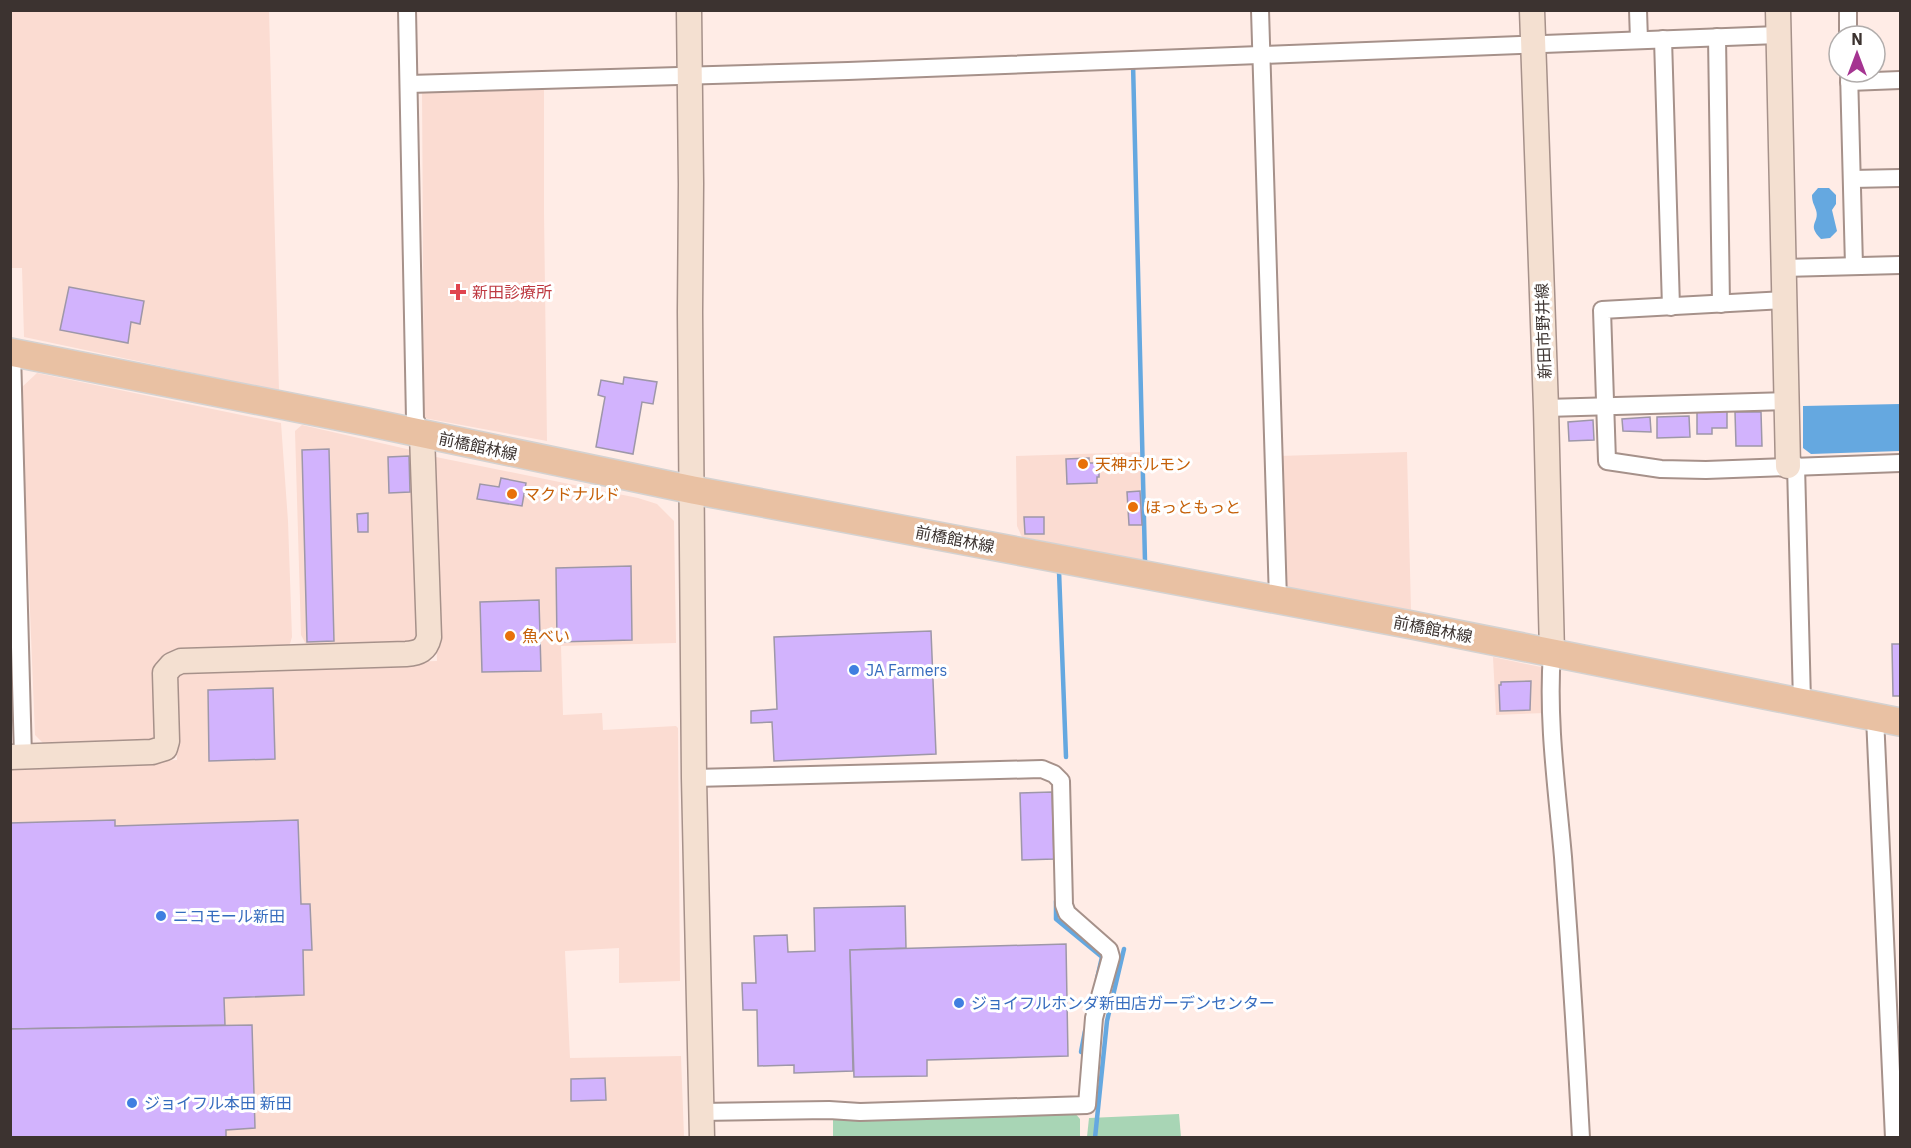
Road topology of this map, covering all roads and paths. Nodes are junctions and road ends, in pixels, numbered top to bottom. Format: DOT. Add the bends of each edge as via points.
graph roads {
  1 [pos="407,10"];
  2 [pos="689,10"];
  3 [pos="1260,10"];
  4 [pos="1532,10"];
  5 [pos="1638,10"];
  6 [pos="1778,10"];
  7 [pos="1778,35"];
  8 [pos="1717,37"];
  9 [pos="1662,39"];
  10 [pos="1639,40"];
  11 [pos="1533,43"];
  12 [pos="1261,56"];
  13 [pos="691,77"];
  14 [pos="409,84"];
  15 [pos="1849,84"];
  16 [pos="1900,178"];
  17 [pos="1852,179"];
  18 [pos="1900,265"];
  19 [pos="1854,266"];
  20 [pos="1784,268"];
  21 [pos="1784,300"];
  22 [pos="1721,304"];
  23 [pos="1671,307"];
  24 [pos="11,353"];
  25 [pos="1787,400"];
  26 [pos="1605,406"];
  27 [pos="1546,408"];
  28 [pos="422,434"];
  29 [pos="1900,463"];
  30 [pos="1792,466"];
  31 [pos="693,490"];
  32 [pos="1278,600"];
  33 [pos="1552,652"];
  34 [pos="1802,702"];
  35 [pos="1888,719"];
  36 [pos="17,757"];
  37 [pos="694,778"];
  38 [pos="700,1112"];
  39 [pos="702,1137"];
  40 [pos="1581,1137"];
  41 [pos="1894,1137"];
  1 -- 14 [label="street"];
  2 -- 13 [label="street"];
  3 -- 12 [label="street"];
  4 -- 11 [label="street, 新田市野井線"];
  5 -- 10 [label="street"];
  6 -- 7 [label="street"];
  7 -- 8 [label="street"];
  7 -- 20 [label="street"];
  8 -- 9 [label="street"];
  8 -- 22 [label="street"];
  9 -- 10 [label="street"];
  9 -- 23 [label="street"];
  10 -- 11 [label="street"];
  11 -- 12 [label="street"];
  11 -- 27 [label="street, 新田市野井線"];
  12 -- 13 [label="street"];
  12 -- 32 [label="street"];
  13 -- 14 [label="street"];
  13 -- 31 [label="street"];
  14 -- 28 [label="street" via="415,419"];
  15 -- 17 [label="street"];
  16 -- 17 [label="street"];
  17 -- 19 [label="street"];
  18 -- 19 [label="street"];
  19 -- 20 [label="street"];
  20 -- 21 [label="street"];
  21 -- 22 [label="street"];
  21 -- 25 [label="street"];
  22 -- 23 [label="street"];
  23 -- 26 [label="street" via="1602,310"];
  24 -- 28 [label="main road, 前橋館林線"];
  24 -- 36 [label="street"];
  25 -- 26 [label="street"];
  25 -- 30 [label="street"];
  26 -- 27 [label="street"];
  26 -- 30 [label="street" via="1607,461 1661,469"];
  27 -- 33 [label="street, 新田市野井線"];
  28 -- 31 [label="main road, 前橋館林線"];
  28 -- 36 [label="street" via="429,637 423,650 406,654 181,661 165,673 165,748 152,752"];
  29 -- 30 [label="street"];
  30 -- 34 [label="street"];
  31 -- 32 [label="main road, 前橋館林線"];
  31 -- 37 [label="street"];
  32 -- 33 [label="main road, 前橋館林線"];
  33 -- 34 [label="main road, 前橋館林線"];
  33 -- 40 [label="street" via="1553,739"];
  34 -- 35 [label="main road, 前橋館林線"];
  35 -- 41 [label="street"];
  37 -- 38 [label="street"];
  37 -- 38 [label="street" via="1042,769 1054,774 1061,781 1064,905 1067,913 1109,950 1111,957 1094,1018 1087,1106"];
  38 -- 39 [label="street"];
}
